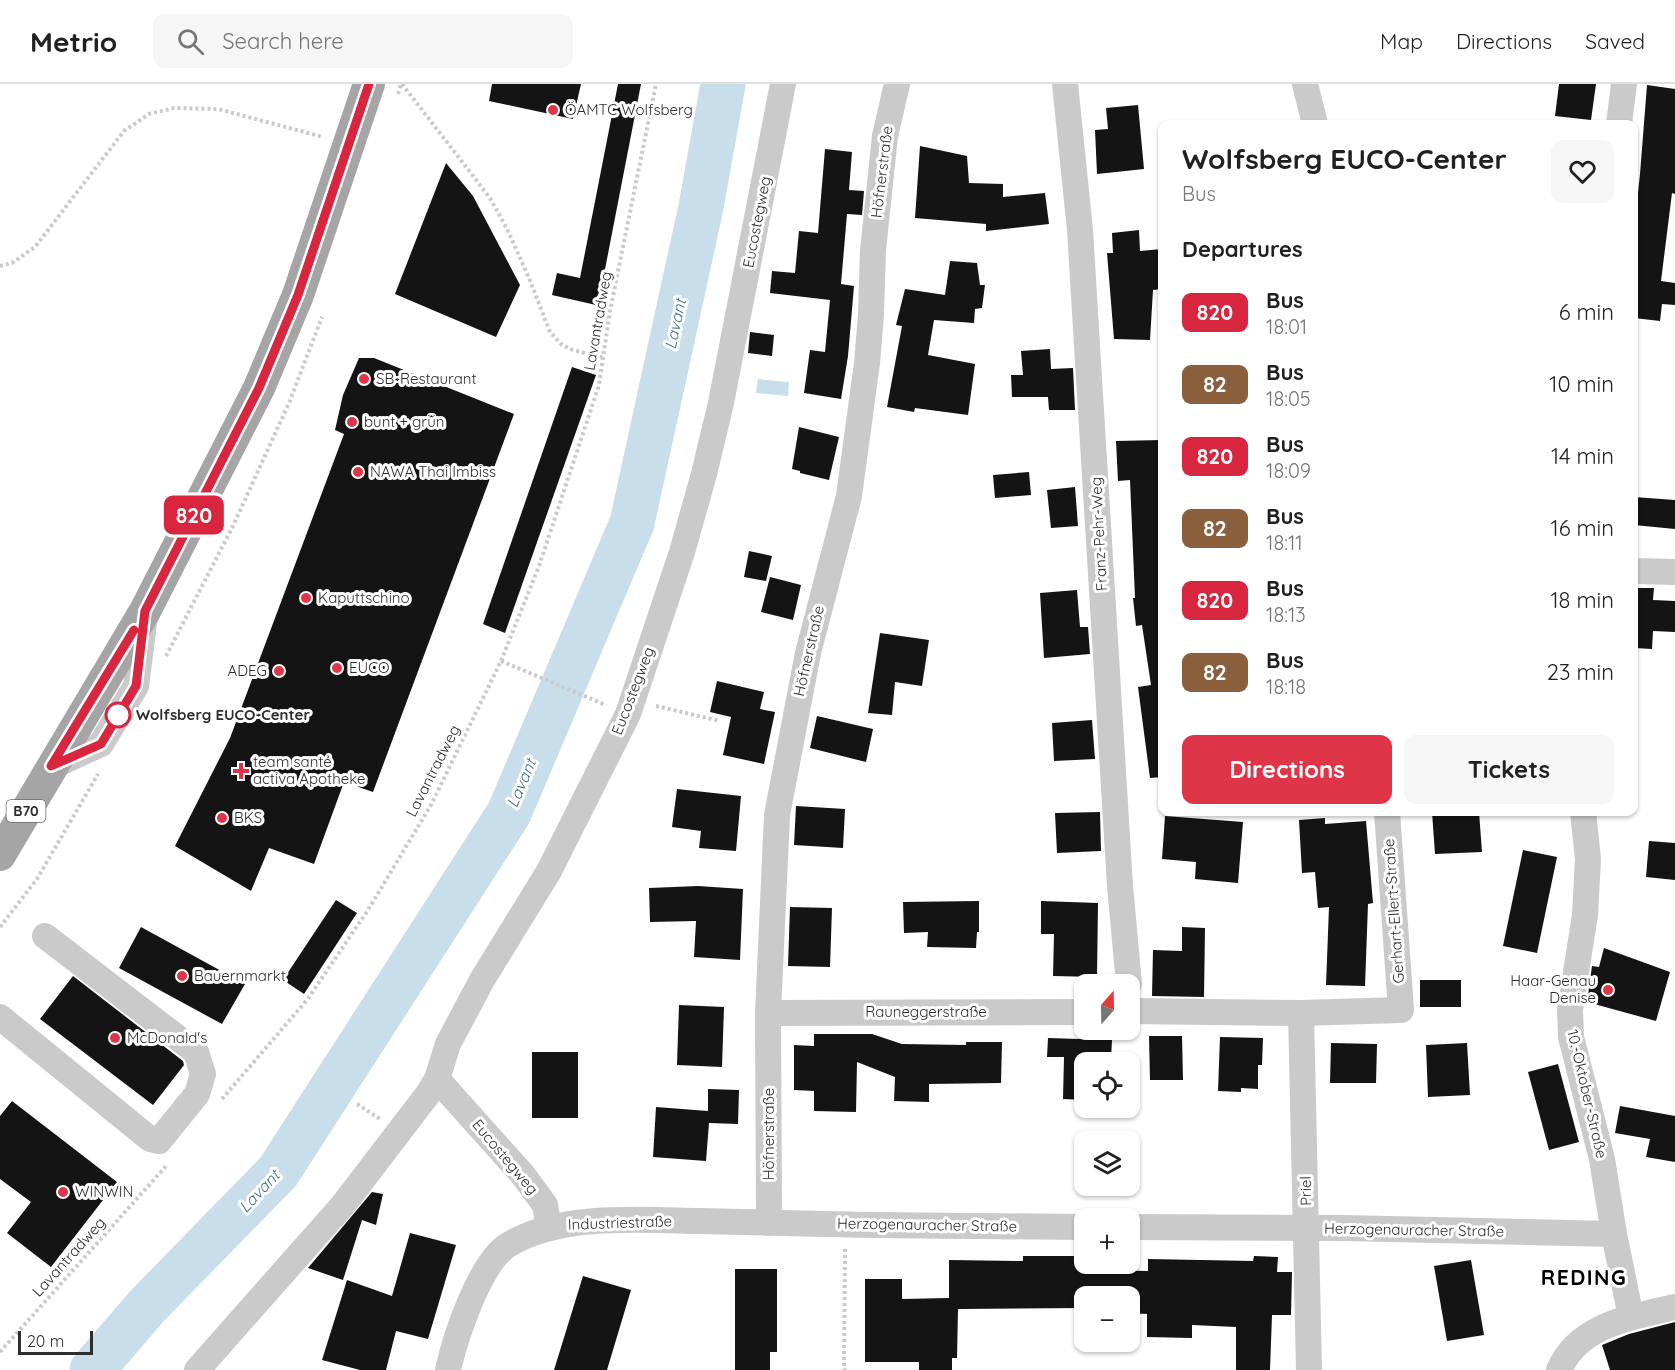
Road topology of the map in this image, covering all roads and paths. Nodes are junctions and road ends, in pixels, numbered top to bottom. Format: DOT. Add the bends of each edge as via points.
graph roads {
  1 [pos="369,84"];
  2 [pos="402,84"];
  3 [pos="656,84"];
  4 [pos="783,84"];
  5 [pos="897,84"];
  6 [pos="1065,84"];
  7 [pos="1305,84"];
  8 [pos="1624,84"];
  9 [pos="1314,120"];
  10 [pos="1619,120"];
  11 [pos="348,144"];
  12 [pos="0,266"];
  13 [pos="605,358"];
  14 [pos="1638,571"];
  15 [pos="1675,572"];
  16 [pos="501,661"];
  17 [pos="630,707"];
  18 [pos="720,721"];
  19 [pos="1388,816"];
  20 [pos="1583,816"];
  21 [pos="0,855"];
  22 [pos="45,936"];
  23 [pos="1128,974"];
  24 [pos="1140,1005"];
  25 [pos="1074,1012"];
  26 [pos="768,1013"];
  27 [pos="1301,1013"];
  28 [pos="0,1017"];
  29 [pos="437,1079"];
  30 [pos="218,1104"];
  31 [pos="168,1164"];
  32 [pos="769,1223"];
  33 [pos="845,1224"];
  34 [pos="1074,1227"];
  35 [pos="1140,1227"];
  36 [pos="549,1228"];
  37 [pos="1307,1229"];
  38 [pos="1614,1234"];
  39 [pos="1675,1307"];
  40 [pos="1631,1317"];
  41 [pos="0,1352"];
  42 [pos="197,1370"];
  43 [pos="448,1370"];
  44 [pos="846,1370"];
  45 [pos="1309,1370"];
  46 [pos="1559,1370"];
  1 -- 11 [label="main road, B70"];
  2 -- 13 [label="path" via="490,198 550,332 562,345"];
  3 -- 13 [label="path, Lavantradweg" via="610,311"];
  4 -- 17 [label="street, Eucostegweg" via="721,403 682,552"];
  5 -- 26 [label="street, Höfnerstraße" via="885,136 867,363 849,496 808,653 777,815"];
  6 -- 23 [label="street, Franz-Pehr-Weg" via="1080,230"];
  7 -- 9 [label="street"];
  8 -- 10 [label="street"];
  11 -- 12 [label="path" via="218,109 174,108 149,114 124,131 35,247 12,263"];
  11 -- 21 [label="main road, B70" via="298,295 259,388 145,611"];
  13 -- 16 [label="path, Lavantradweg" via="540,566"];
  14 -- 15 [label="street"];
  16 -- 17 [label="path"];
  16 -- 30 [label="path, Lavantradweg" via="431,805 368,910 307,1000"];
  17 -- 18 [label="path"];
  17 -- 29 [label="street, Eucostegweg" via="549,871 448,1044"];
  19 -- 27 [label="street, Gerhart-Ellert-Straße" via="1401,1010"];
  20 -- 38 [label="street, 10.-Oktober-Straße" via="1588,859 1585,915 1570,1010 1570,1037 1602,1159"];
  22 -- 28 [label="street" via="196,1052 203,1074 197,1094 159,1141 150,1139"];
  24 -- 27 [label="street"];
  25 -- 26 [label="street, Rauneggerstraße"];
  26 -- 32 [label="street, Höfnerstraße"];
  27 -- 37 [label="street, Priel"];
  29 -- 36 [label="street, Eucostegweg" via="523,1175 545,1205"];
  29 -- 42 [label="street" via="343,1205"];
  31 -- 41 [label="path, Lavantradweg"];
  32 -- 33 [label="street, Herzogenauracher Straße"];
  32 -- 36 [label="street, Industriestraße" via="582,1222"];
  33 -- 34 [label="street, Herzogenauracher Straße"];
  33 -- 44 [label="path"];
  35 -- 37 [label="street, Herzogenauracher Straße"];
  36 -- 43 [label="street, Industriestraße" via="508,1245 495,1256 472,1298"];
  37 -- 38 [label="street, Herzogenauracher Straße"];
  37 -- 45 [label="street, Priel"];
  38 -- 40 [label="street"];
  39 -- 40 [label="street"];
  40 -- 46 [label="street" via="1586,1336 1567,1355"];
}
